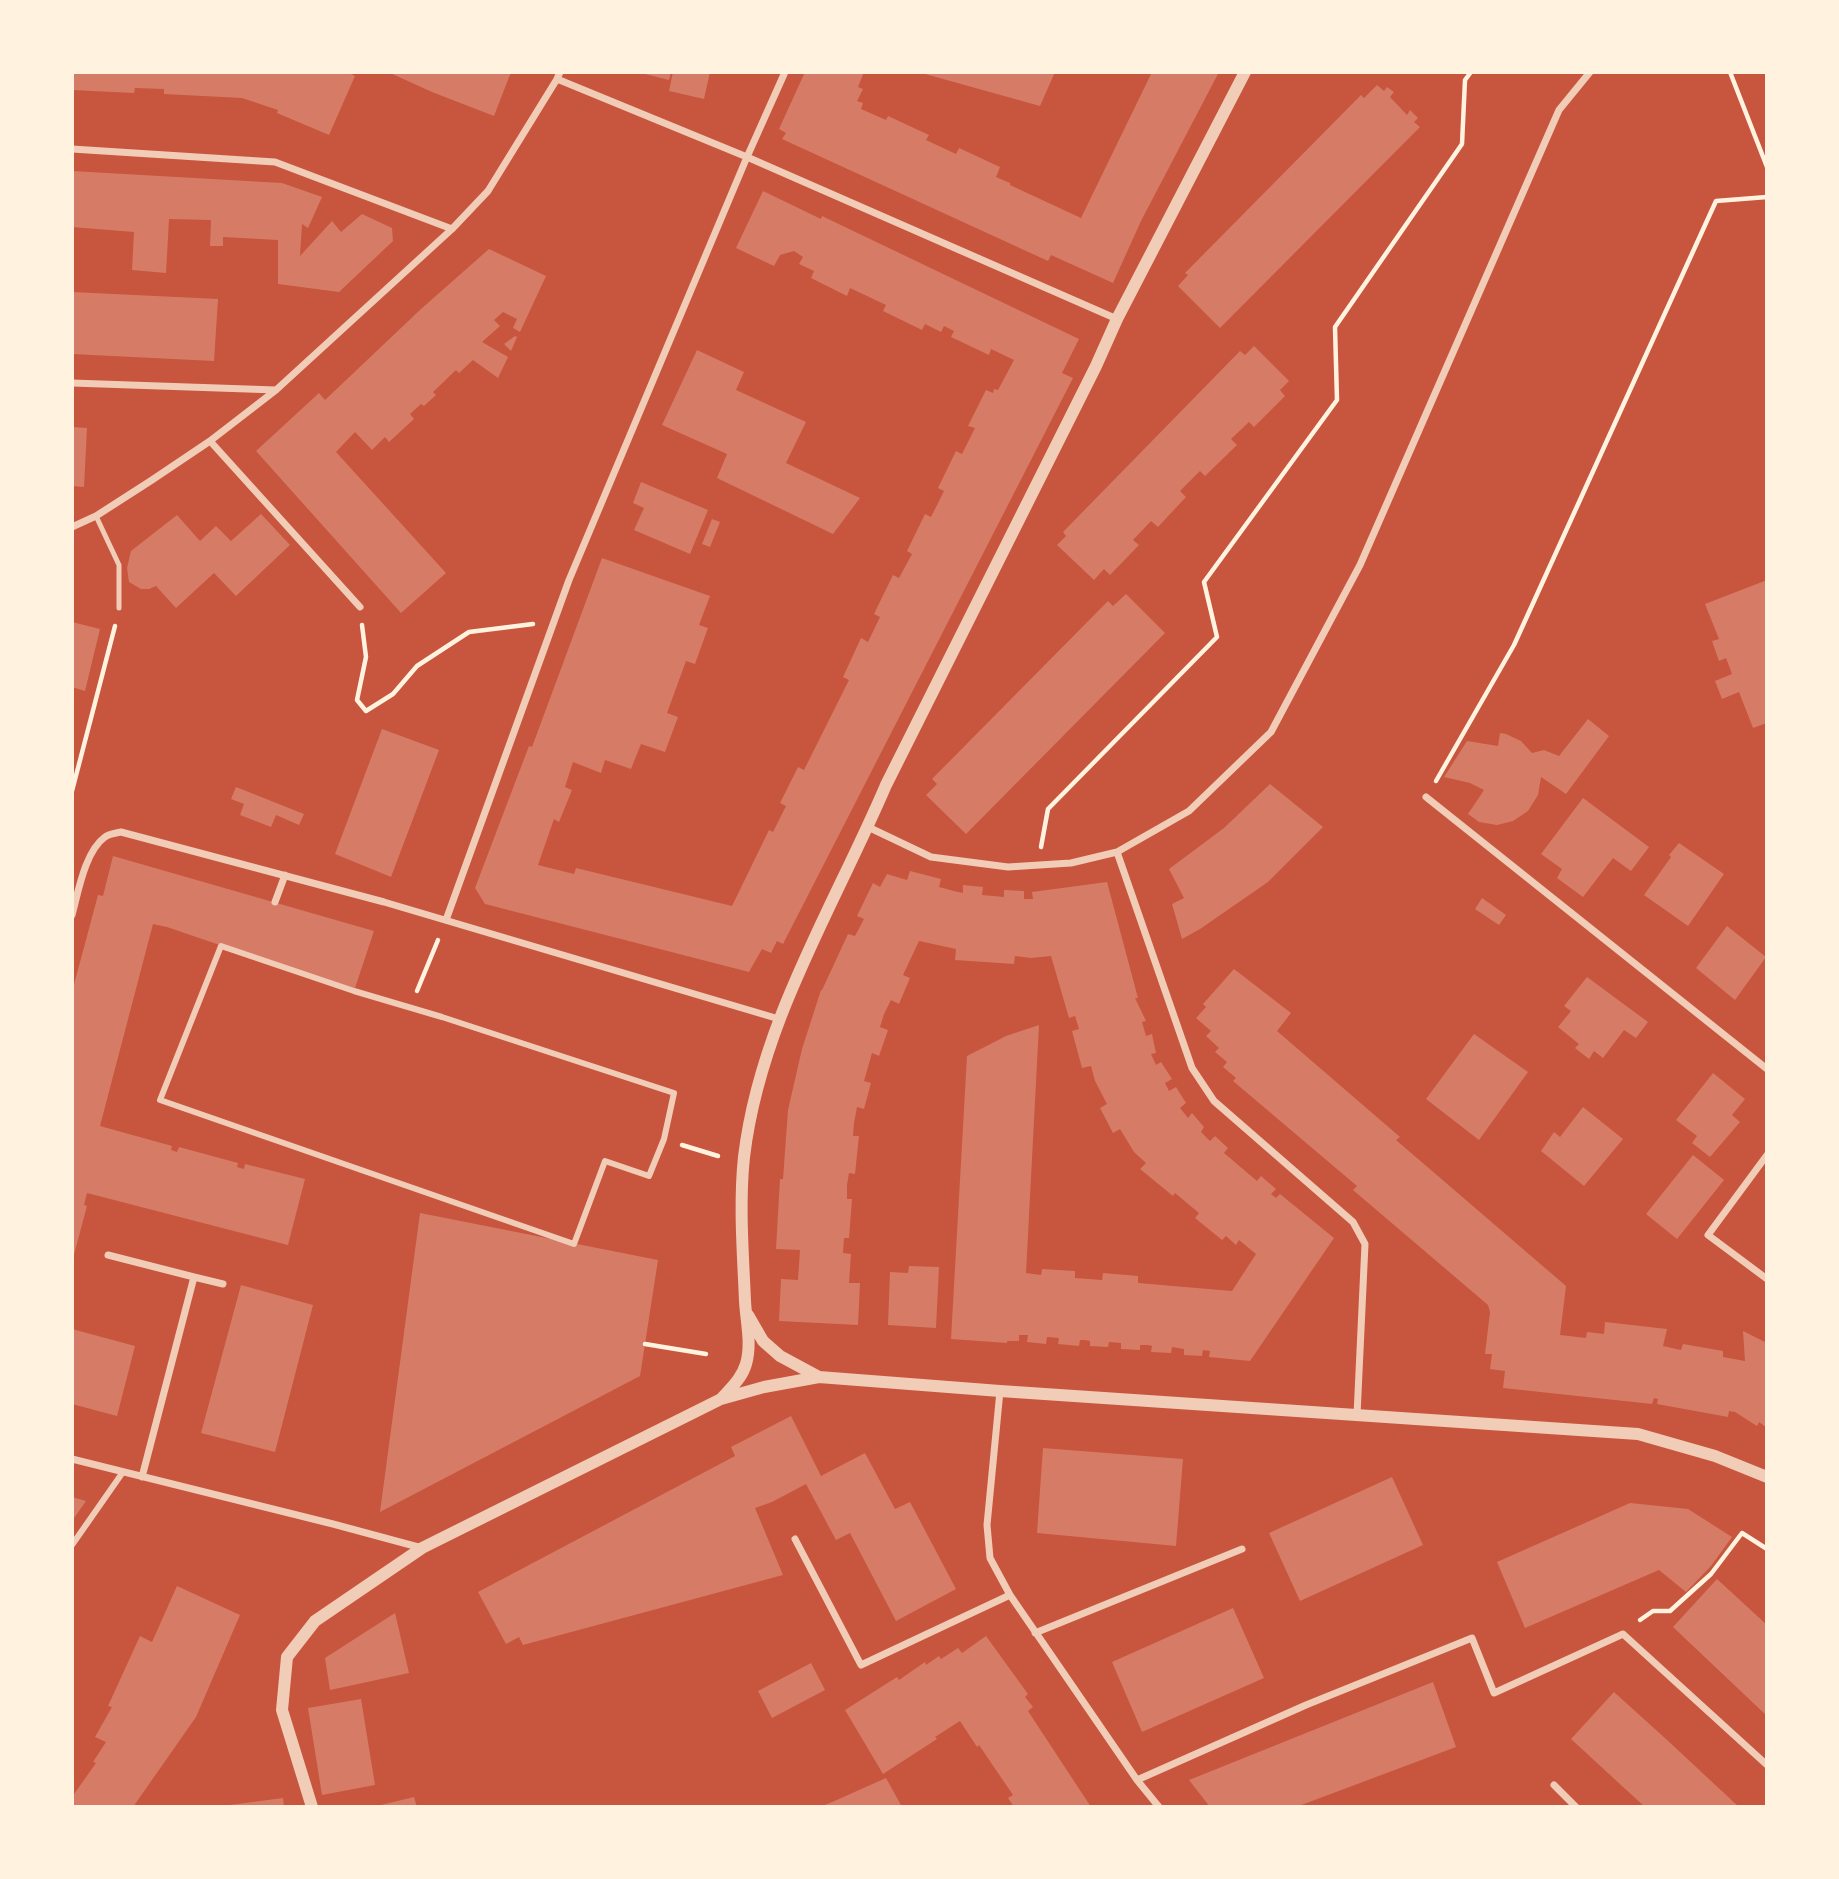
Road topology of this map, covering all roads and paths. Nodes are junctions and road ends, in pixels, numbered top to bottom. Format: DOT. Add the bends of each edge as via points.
graph roads {
  1 [pos="785,72"];
  2 [pos="1245,72"];
  3 [pos="1471,72"];
  4 [pos="1590,72"];
  5 [pos="1730,72"];
  6 [pos="558,75"];
  7 [pos="72,149"];
  8 [pos="747,157"];
  9 [pos="1767,167"];
  10 [pos="1767,197"];
  11 [pos="452,229"];
  12 [pos="1118,319"];
  13 [pos="72,383"];
  14 [pos="276,390"];
  15 [pos="210,441"];
  16 [pos="96,516"];
  17 [pos="72,527"];
  18 [pos="360,607"];
  19 [pos="119,608"];
  20 [pos="554,621"];
  21 [pos="72,791"];
  22 [pos="1426,797"];
  23 [pos="868,827"];
  24 [pos="1117,852"];
  25 [pos="1039,865"];
  26 [pos="285,875"];
  27 [pos="275,902"];
  28 [pos="72,915"];
  29 [pos="446,920"];
  30 [pos="410,1007"];
  31 [pos="779,1019"];
  32 [pos="1767,1069"];
  33 [pos="664,1139"];
  34 [pos="1767,1155"];
  35 [pos="718,1156"];
  36 [pos="108,1255"];
  37 [pos="194,1277"];
  38 [pos="1767,1279"];
  39 [pos="223,1284"];
  40 [pos="746,1312"];
  41 [pos="645,1345"];
  42 [pos="706,1354"];
  43 [pos="820,1377"];
  44 [pos="1000,1391"];
  45 [pos="720,1399"];
  46 [pos="1357,1415"];
  47 [pos="72,1459"];
  48 [pos="123,1472"];
  49 [pos="142,1477"];
  50 [pos="1767,1478"];
  51 [pos="795,1539"];
  52 [pos="72,1545"];
  53 [pos="422,1548"];
  54 [pos="1242,1549"];
  55 [pos="1767,1549"];
  56 [pos="1010,1595"];
  57 [pos="1035,1633"];
  58 [pos="1623,1634"];
  59 [pos="1767,1765"];
  60 [pos="1137,1780"];
  61 [pos="1553,1785"];
  62 [pos="312,1807"];
  63 [pos="1158,1807"];
  64 [pos="1576,1807"];
  1 -- 8 [label="street"];
  2 -- 12 [label="street"];
  3 -- 25 [label="path" via="1465,80 1462,144 1335,327 1337,400 1204,582 1217,637 1048,809"];
  4 -- 24 [label="street" via="1559,110 1360,565 1271,732 1189,811"];
  5 -- 9 [label="path"];
  6 -- 8 [label="street"];
  6 -- 11 [label="street" via="488,191"];
  7 -- 11 [label="street" via="275,162"];
  8 -- 12 [label="street"];
  8 -- 20 [label="street"];
  10 -- 22 [label="path" via="1716,201 1514,645"];
  11 -- 14 [label="street"];
  12 -- 23 [label="street"];
  13 -- 14 [label="street"];
  14 -- 15 [label="street"];
  15 -- 16 [label="street"];
  15 -- 18 [label="street"];
  16 -- 17 [label="street"];
  16 -- 19 [label="lane" via="119,565"];
  18 -- 20 [label="path" via="366,657 357,700 366,711 393,694 417,666 469,632"];
  19 -- 21 [label="path"];
  20 -- 29 [label="street"];
  22 -- 32 [label="street"];
  23 -- 25 [label="street" via="931,857 1008,867"];
  23 -- 31 [label="street"];
  24 -- 25 [label="street"];
  24 -- 46 [label="street" via="1192,1068 1214,1101 1353,1222 1365,1244"];
  26 -- 27 [label="street"];
  26 -- 28 [label="street" via="121,832 105,836 93,851"];
  26 -- 29 [label="street"];
  29 -- 30 [label="path"];
  29 -- 31 [label="street"];
  30 -- 33 [label="street" via="674,1093"];
  30 -- 33 [label="street" via="221,946 160,1100 574,1244 605,1161 649,1176"];
  31 -- 40 [label="street" via="754,1100 744,1158"];
  33 -- 35 [label="path"];
  34 -- 38 [label="street" via="1708,1235"];
  36 -- 37 [label="street"];
  37 -- 39 [label="street"];
  37 -- 49 [label="street"];
  40 -- 43 [label="street" via="763,1341 780,1356"];
  40 -- 45 [label="street" via="746,1365"];
  41 -- 42 [label="path"];
  43 -- 44 [label="street"];
  43 -- 45 [label="street"];
  44 -- 46 [label="street"];
  44 -- 56 [label="street" via="988,1525 990,1558"];
  45 -- 53 [label="street"];
  46 -- 50 [label="street" via="1638,1434 1715,1456"];
  47 -- 48 [label="street"];
  48 -- 49 [label="street"];
  48 -- 52 [label="street"];
  49 -- 53 [label="street"];
  51 -- 56 [label="street" via="862,1665"];
  53 -- 62 [label="street" via="315,1620 287,1657 282,1710"];
  54 -- 57 [label="street"];
  55 -- 58 [label="path" via="1742,1533 1711,1574 1670,1611 1653,1611"];
  56 -- 57 [label="street"];
  57 -- 60 [label="street"];
  58 -- 59 [label="street"];
  58 -- 60 [label="street" via="1494,1693 1472,1638"];
  60 -- 63 [label="street"];
  61 -- 64 [label="street"];
}
